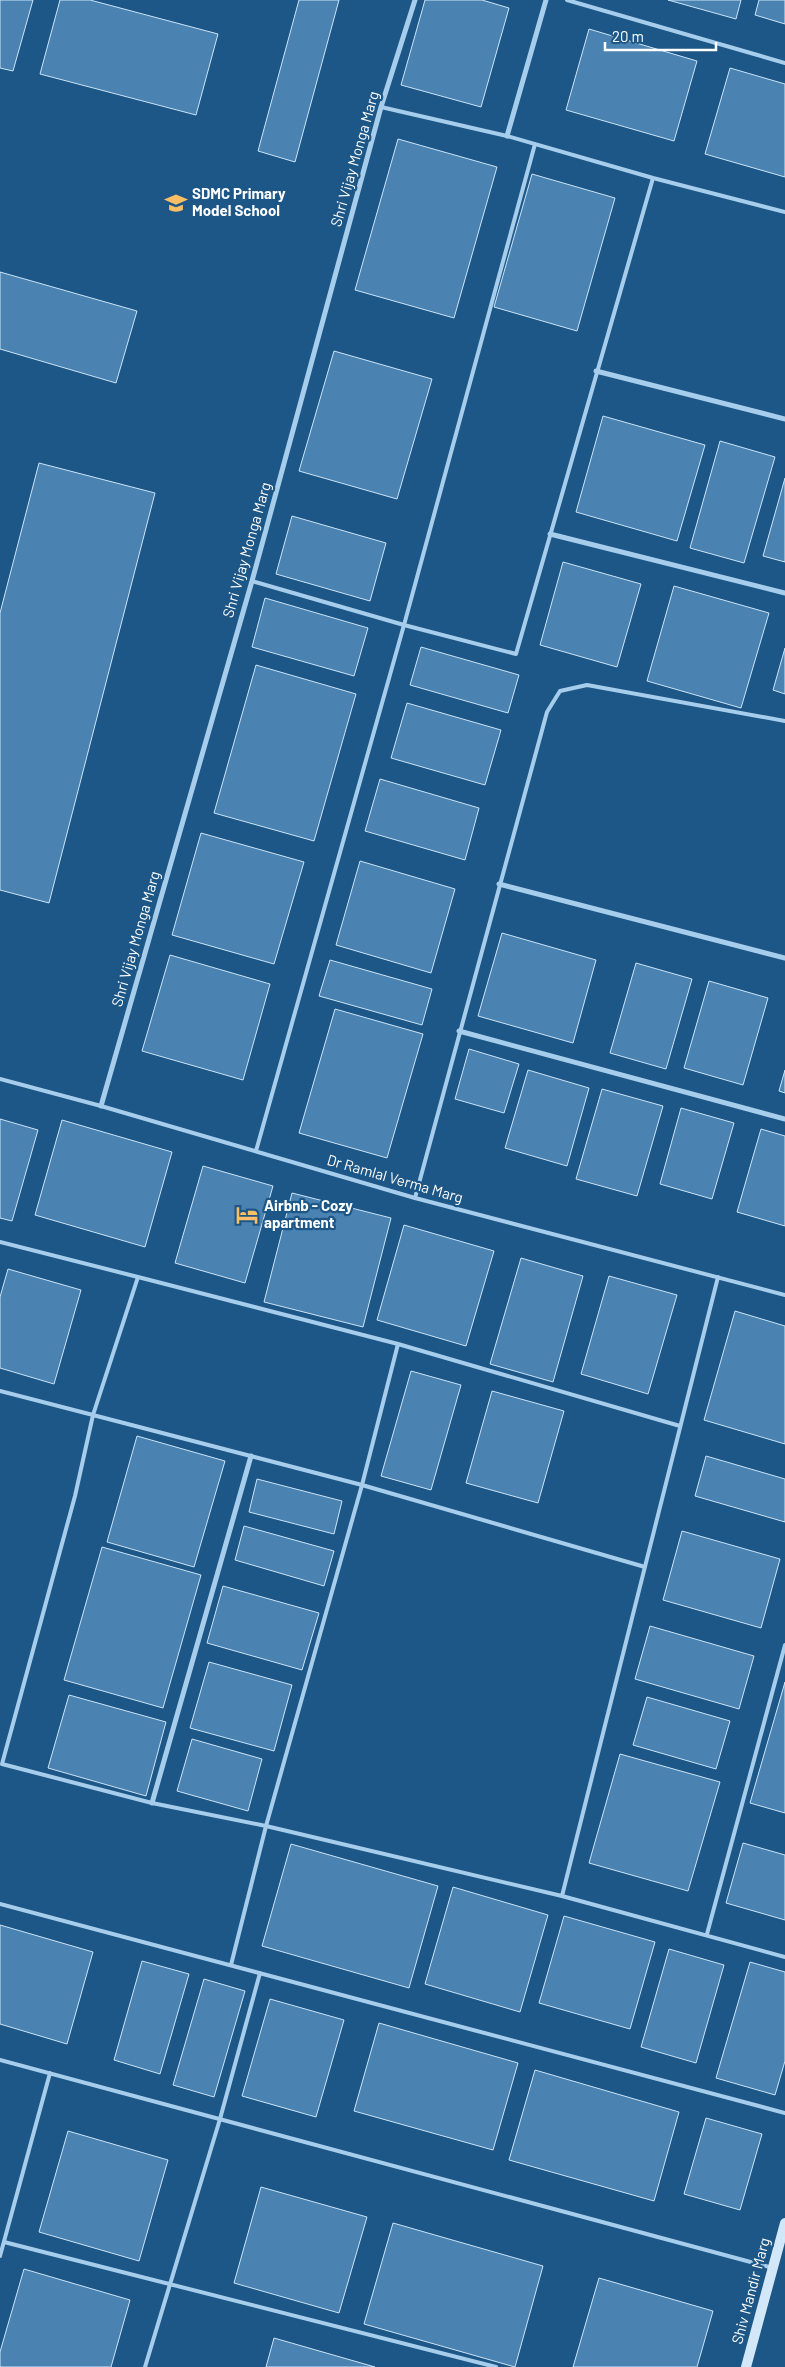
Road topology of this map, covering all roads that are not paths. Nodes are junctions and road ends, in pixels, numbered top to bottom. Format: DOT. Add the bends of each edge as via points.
graph roads {
  1 [pos="415,0"];
  2 [pos="546,0"];
  3 [pos="567,0"];
  4 [pos="785,63"];
  5 [pos="381,107"];
  6 [pos="507,136"];
  7 [pos="535,144"];
  8 [pos="653,178"];
  9 [pos="785,212"];
  10 [pos="596,371"];
  11 [pos="785,418"];
  12 [pos="550,534"];
  13 [pos="252,581"];
  14 [pos="785,593"];
  15 [pos="404,626"];
  16 [pos="785,720"];
  17 [pos="499,884"];
  18 [pos="785,958"];
  19 [pos="459,1031"];
  20 [pos="0,1079"];
  21 [pos="101,1106"];
  22 [pos="785,1119"];
  23 [pos="256,1151"];
  24 [pos="415,1198"];
  25 [pos="0,1242"];
  26 [pos="138,1278"];
  27 [pos="718,1278"];
  28 [pos="785,1294"];
  29 [pos="398,1344"];
  30 [pos="0,1392"];
  31 [pos="93,1415"];
  32 [pos="680,1426"];
  33 [pos="251,1456"];
  34 [pos="362,1485"];
  35 [pos="645,1567"];
  36 [pos="785,1645"];
  37 [pos="1,1764"];
  38 [pos="152,1803"];
  39 [pos="266,1826"];
  40 [pos="562,1896"];
  41 [pos="0,1904"];
  42 [pos="707,1934"];
  43 [pos="785,1957"];
  44 [pos="230,1965"];
  45 [pos="260,1974"];
  46 [pos="0,2060"];
  47 [pos="50,2073"];
  48 [pos="785,2113"];
  49 [pos="220,2119"];
  50 [pos="785,2223"];
  51 [pos="4,2242"];
  52 [pos="0,2256"];
  53 [pos="773,2268"];
  54 [pos="170,2286"];
  55 [pos="145,2367"];
  56 [pos="496,2367"];
  57 [pos="746,2367"];
  1 -- 5 [label="street, Shri Vijay Monga Marg"];
  2 -- 6 [label="street"];
  3 -- 4 [label="lane"];
  5 -- 6 [label="lane"];
  5 -- 13 [label="street, Shri Vijay Monga Marg"];
  6 -- 7 [label="lane"];
  7 -- 8 [label="lane"];
  7 -- 15 [label="lane"];
  8 -- 9 [label="lane"];
  8 -- 10 [label="lane"];
  10 -- 11 [label="street"];
  10 -- 12 [label="lane"];
  12 -- 14 [label="street"];
  12 -- 15 [label="lane" via="516,654"];
  13 -- 15 [label="lane"];
  13 -- 21 [label="street, Shri Vijay Monga Marg"];
  15 -- 23 [label="lane"];
  16 -- 17 [label="lane" via="587,685 560,691 547,712"];
  17 -- 18 [label="street"];
  17 -- 19 [label="lane"];
  19 -- 22 [label="street"];
  19 -- 24 [label="lane"];
  20 -- 21 [label="lane, Dr Ramlal Verma Marg"];
  21 -- 23 [label="lane, Dr Ramlal Verma Marg"];
  23 -- 24 [label="lane, Dr Ramlal Verma Marg"];
  24 -- 27 [label="lane, Dr Ramlal Verma Marg"];
  25 -- 26 [label="lane"];
  26 -- 29 [label="lane"];
  26 -- 31 [label="lane"];
  27 -- 28 [label="lane, Dr Ramlal Verma Marg"];
  27 -- 32 [label="lane"];
  29 -- 32 [label="lane"];
  29 -- 34 [label="lane"];
  30 -- 31 [label="lane"];
  31 -- 33 [label="lane"];
  31 -- 37 [label="lane" via="75,1496"];
  32 -- 35 [label="lane"];
  33 -- 34 [label="lane"];
  33 -- 38 [label="street"];
  34 -- 35 [label="lane"];
  34 -- 39 [label="lane"];
  35 -- 40 [label="lane"];
  36 -- 42 [label="lane"];
  37 -- 38 [label="lane"];
  38 -- 39 [label="lane"];
  39 -- 40 [label="lane"];
  39 -- 44 [label="lane"];
  40 -- 42 [label="lane"];
  41 -- 44 [label="lane"];
  42 -- 43 [label="lane"];
  44 -- 45 [label="lane"];
  45 -- 48 [label="lane"];
  45 -- 49 [label="lane"];
  46 -- 47 [label="lane"];
  47 -- 49 [label="lane"];
  47 -- 51 [label="lane"];
  49 -- 53 [label="lane"];
  49 -- 54 [label="lane"];
  50 -- 53 [label="street, Shiv Mandir Marg"];
  51 -- 52 [label="lane"];
  51 -- 54 [label="lane"];
  53 -- 57 [label="street, Shiv Mandir Marg"];
  54 -- 55 [label="lane"];
  54 -- 56 [label="lane"];
}
